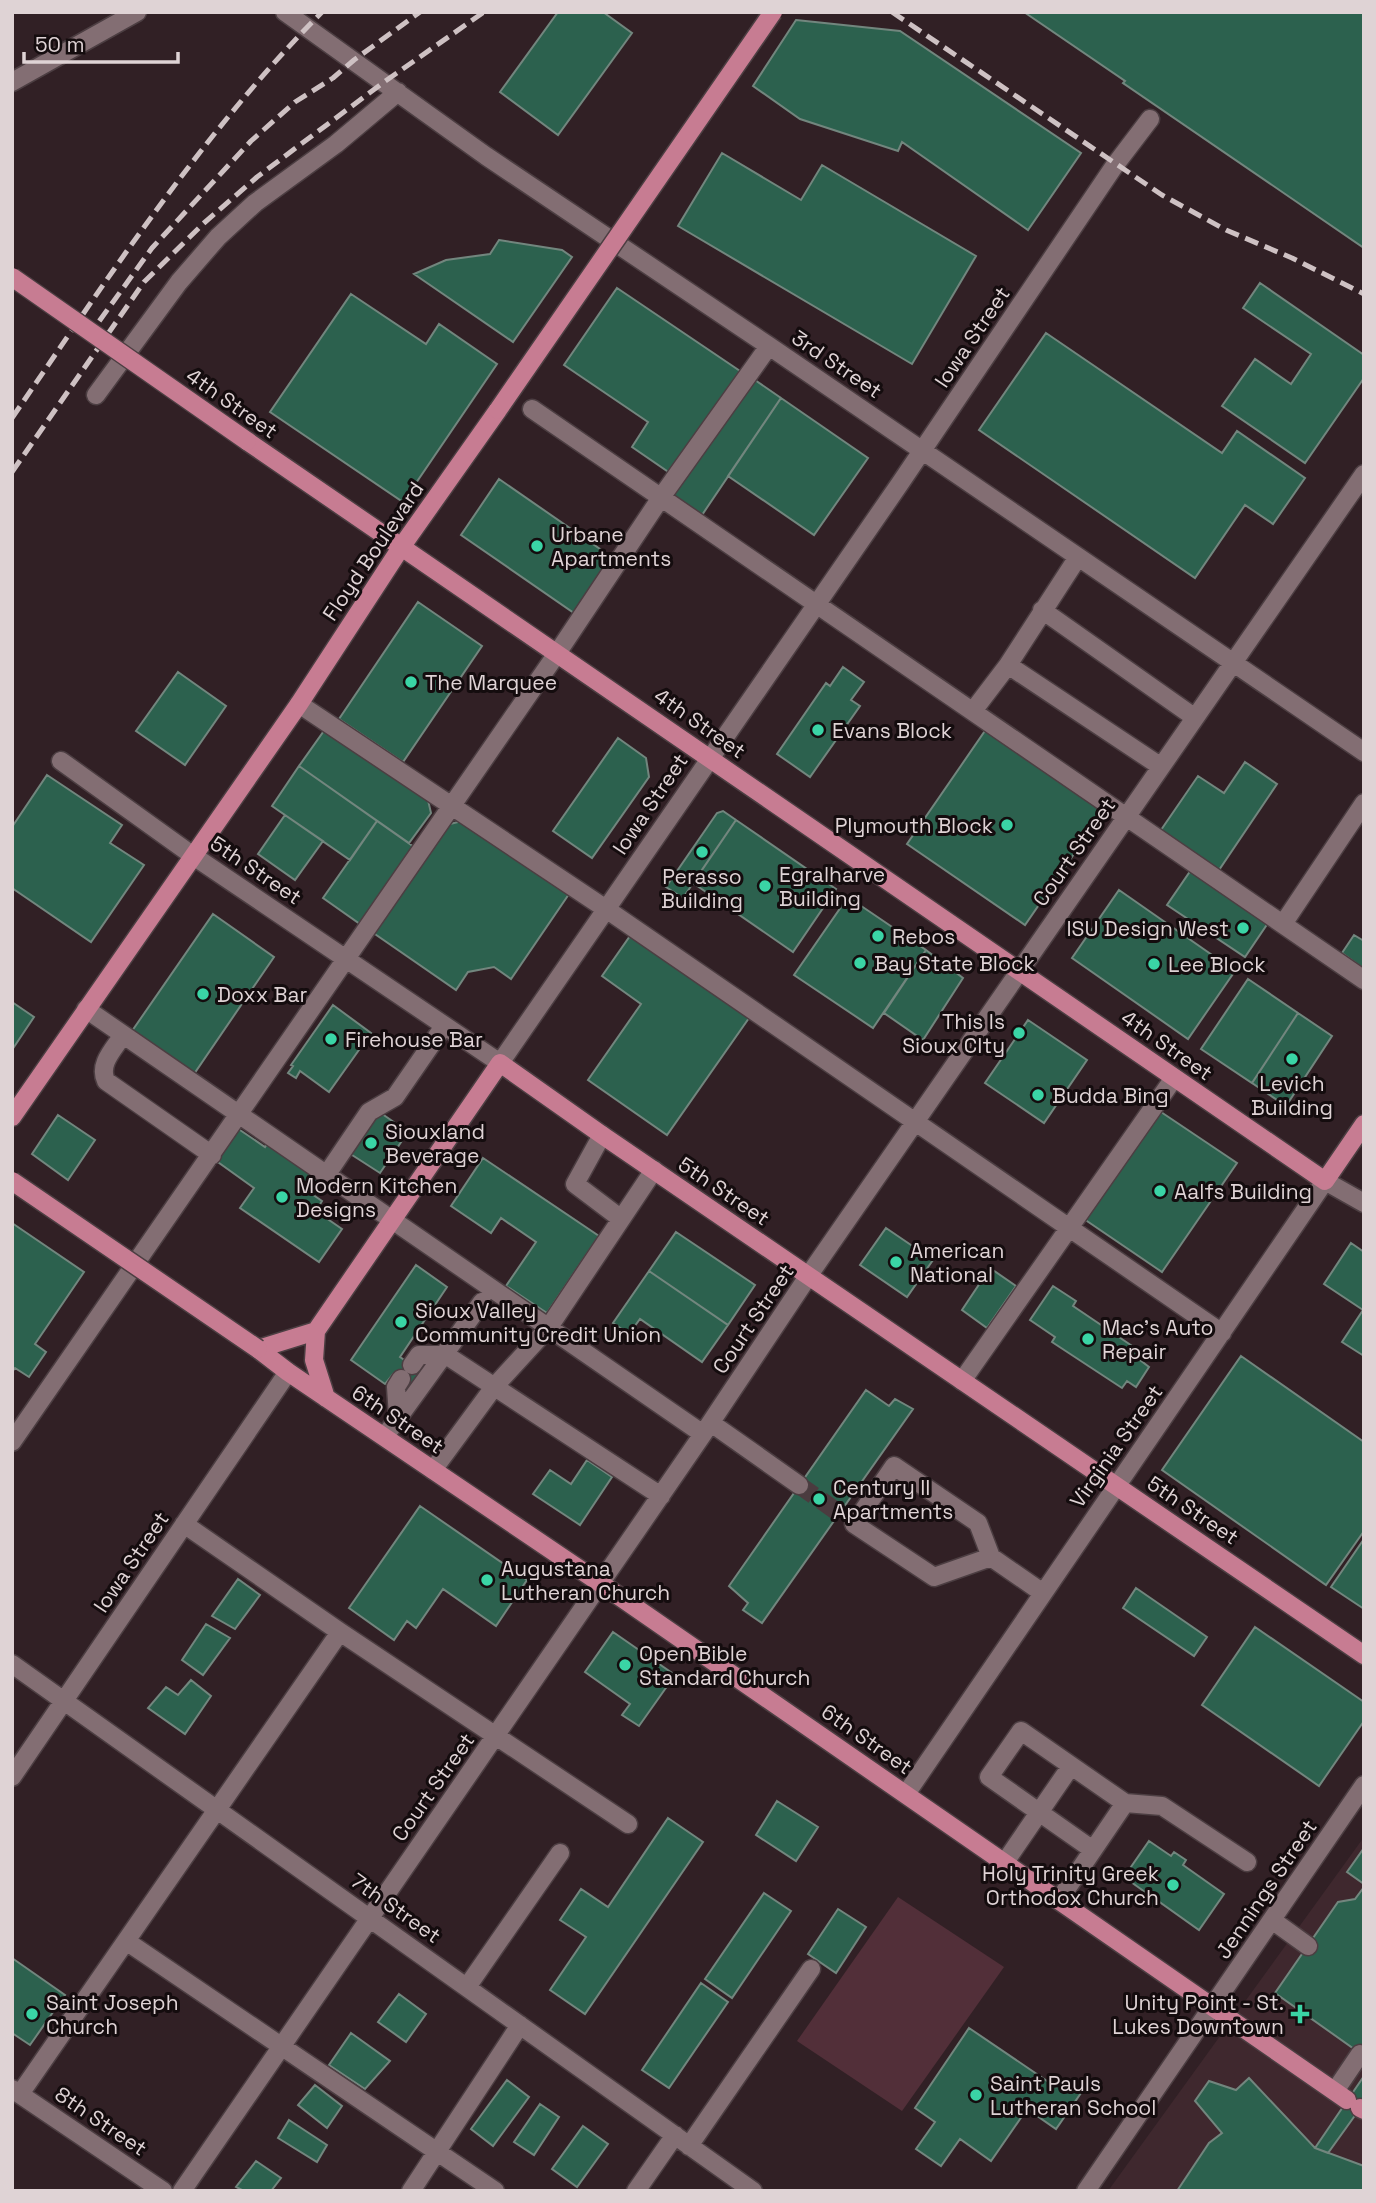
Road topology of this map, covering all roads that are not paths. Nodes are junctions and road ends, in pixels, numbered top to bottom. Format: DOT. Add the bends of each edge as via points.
graph roads {
  1 [pos="285,12"];
  2 [pos="773,12"];
  3 [pos="135,14"];
  4 [pos="12,82"];
  5 [pos="398,92"];
  6 [pos="1150,119"];
  7 [pos="12,277"];
  8 [pos="769,346"];
  9 [pos="96,395"];
  10 [pos="532,409"];
  11 [pos="922,450"];
  12 [pos="1364,474"];
  13 [pos="662,496"];
  14 [pos="402,546"];
  15 [pos="1078,557"];
  16 [pos="815,604"];
  17 [pos="1042,610"];
  18 [pos="558,652"];
  19 [pos="1232,661"];
  20 [pos="1008,666"];
  21 [pos="299,704"];
  22 [pos="973,711"];
  23 [pos="1194,717"];
  24 [pos="1364,752"];
  25 [pos="709,758"];
  26 [pos="61,761"];
  27 [pos="1160,766"];
  28 [pos="1364,803"];
  29 [pos="452,806"];
  30 [pos="1127,816"];
  31 [pos="192,855"];
  32 [pos="606,909"];
  33 [pos="1283,924"];
  34 [pos="346,959"];
  35 [pos="1020,971"];
  36 [pos="1364,980"];
  37 [pos="86,1009"];
  38 [pos="444,1026"];
  39 [pos="123,1035"];
  40 [pos="500,1063"];
  41 [pos="1174,1078"];
  42 [pos="240,1115"];
  43 [pos="12,1117"];
  44 [pos="916,1123"];
  45 [pos="1364,1124"];
  46 [pos="602,1135"];
  47 [pos="212,1155"];
  48 [pos="653,1170"];
  49 [pos="327,1174"];
  50 [pos="12,1181"];
  51 [pos="1325,1181"];
  52 [pos="1364,1203"];
  53 [pos="620,1218"];
  54 [pos="393,1219"];
  55 [pos="1068,1227"];
  56 [pos="808,1275"];
  57 [pos="482,1302"];
  58 [pos="549,1327"];
  59 [pos="316,1331"];
  60 [pos="1222,1333"];
  61 [pos="258,1349"];
  62 [pos="446,1355"];
  63 [pos="288,1372"];
  64 [pos="962,1381"];
  65 [pos="495,1387"];
  66 [pos="326,1398"];
  67 [pos="398,1417"];
  68 [pos="707,1429"];
  69 [pos="385,1436"];
  70 [pos="12,1442"];
  71 [pos="433,1470"];
  72 [pos="799,1485"];
  73 [pos="1116,1485"];
  74 [pos="661,1496"];
  75 [pos="184,1524"];
  76 [pos="991,1557"];
  77 [pos="600,1583"];
  78 [pos="1043,1593"];
  79 [pos="340,1632"];
  80 [pos="1364,1655"];
  81 [pos="12,1664"];
  82 [pos="64,1700"];
  83 [pos="495,1736"];
  84 [pos="1071,1766"];
  85 [pos="12,1777"];
  86 [pos="1364,1785"];
  87 [pos="906,1794"];
  88 [pos="1125,1803"];
  89 [pos="218,1809"];
  90 [pos="1040,1812"];
  91 [pos="628,1824"];
  92 [pos="1093,1850"];
  93 [pos="560,1853"];
  94 [pos="1005,1862"];
  95 [pos="1247,1862"];
  96 [pos="1059,1899"];
  97 [pos="370,1918"];
  98 [pos="1272,1920"];
  99 [pos="126,1941"];
  100 [pos="1308,1946"];
  101 [pos="811,1969"];
  102 [pos="467,1987"];
  103 [pos="1214,2006"];
  104 [pos="520,2025"];
  105 [pos="281,2046"];
  106 [pos="1360,2054"];
  107 [pos="16,2092"];
  108 [pos="1352,2102"];
  109 [pos="674,2135"];
  110 [pos="690,2146"];
  111 [pos="437,2152"];
  112 [pos="163,2191"];
  113 [pos="181,2191"];
  114 [pos="411,2191"];
  115 [pos="495,2191"];
  116 [pos="636,2191"];
  117 [pos="753,2191"];
  118 [pos="1086,2191"];
  1 -- 5 [label="street, 3rd Street"];
  2 -- 14 [label="main road, Floyd Boulevard, bridge"];
  3 -- 4 [label="street"];
  5 -- 8 [label="street, 3rd Street"];
  5 -- 9 [label="street" via="218,237"];
  6 -- 11 [label="street, Iowa Street"];
  7 -- 14 [label="main road, 4th Street, bridge"];
  8 -- 11 [label="street, 3rd Street"];
  8 -- 13 [label="street"];
  10 -- 13 [label="street"];
  11 -- 15 [label="street, 3rd Street"];
  11 -- 16 [label="street, Iowa Street"];
  12 -- 19 [label="street, Court Street"];
  13 -- 16 [label="street"];
  13 -- 18 [label="street"];
  14 -- 18 [label="main road, 4th Street"];
  14 -- 21 [label="main road, Floyd Boulevard"];
  15 -- 17 [label="street"];
  15 -- 19 [label="street, 3rd Street"];
  16 -- 22 [label="street"];
  16 -- 25 [label="street, Iowa Street"];
  17 -- 20 [label="street"];
  17 -- 23 [label="street"];
  18 -- 25 [label="main road, 4th Street"];
  18 -- 29 [label="street"];
  19 -- 23 [label="street, Court Street"];
  19 -- 24 [label="street, 3rd Street"];
  20 -- 22 [label="street"];
  20 -- 27 [label="street"];
  21 -- 29 [label="street"];
  21 -- 31 [label="main road, Floyd Boulevard"];
  22 -- 30 [label="street"];
  23 -- 27 [label="street, Court Street"];
  25 -- 32 [label="street, Iowa Street"];
  25 -- 35 [label="main road, 4th Street"];
  26 -- 31 [label="street, 5th Street"];
  27 -- 30 [label="street, Court Street"];
  28 -- 33 [label="street"];
  29 -- 32 [label="street"];
  29 -- 34 [label="street"];
  30 -- 33 [label="street"];
  30 -- 35 [label="street, Court Street"];
  31 -- 34 [label="street, 5th Street"];
  31 -- 37 [label="main road, Floyd Boulevard"];
  32 -- 40 [label="street, Iowa Street"];
  32 -- 44 [label="street"];
  33 -- 36 [label="street"];
  34 -- 38 [label="street, 5th Street"];
  34 -- 42 [label="street"];
  35 -- 41 [label="main road, 4th Street"];
  35 -- 44 [label="street, Court Street"];
  37 -- 39 [label="street"];
  37 -- 43 [label="main road, Floyd Boulevard"];
  38 -- 40 [label="street, 5th Street"];
  38 -- 49 [label="street" via="395,1097 369,1112"];
  39 -- 42 [label="street"];
  39 -- 47 [label="street" via="105,1061 102,1072 106,1081"];
  40 -- 46 [label="main road, 5th Street"];
  40 -- 54 [label="main road, Iowa Street"];
  41 -- 51 [label="main road, 4th Street"];
  41 -- 55 [label="street"];
  42 -- 47 [label="street"];
  42 -- 49 [label="street"];
  44 -- 55 [label="street"];
  44 -- 56 [label="street, Court Street"];
  45 -- 51 [label="main road, Virginia Street"];
  46 -- 48 [label="main road, 5th Street"];
  46 -- 53 [label="street" via="575,1184"];
  47 -- 70 [label="street"];
  48 -- 53 [label="street"];
  48 -- 56 [label="main road, 5th Street"];
  49 -- 54 [label="street"];
  50 -- 61 [label="main road, 6th Street, bridge"];
  51 -- 52 [label="street, 4th Street"];
  51 -- 60 [label="street, Virginia Street"];
  53 -- 58 [label="street"];
  54 -- 58 [label="street"];
  54 -- 59 [label="main road, Iowa Street"];
  55 -- 60 [label="street"];
  55 -- 64 [label="street"];
  56 -- 64 [label="main road, 5th Street"];
  56 -- 68 [label="street, Court Street"];
  57 -- 62 [label="street"];
  58 -- 65 [label="street"];
  58 -- 68 [label="street"];
  59 -- 61 [label="main road"];
  59 -- 66 [label="main road" via="314,1360"];
  60 -- 73 [label="street, Virginia Street"];
  61 -- 63 [label="main road, 6th Street"];
  62 -- 65 [label="street"];
  62 -- 67 [label="street"];
  62 -- 67 [label="street" via="419,1355 396,1387"];
  63 -- 66 [label="main road, 6th Street"];
  63 -- 75 [label="street, Iowa Street"];
  64 -- 73 [label="main road, 5th Street"];
  65 -- 71 [label="street"];
  65 -- 74 [label="street"];
  66 -- 69 [label="main road, 6th Street"];
  67 -- 69 [label="street"];
  68 -- 72 [label="street"];
  68 -- 74 [label="street, Court Street"];
  69 -- 71 [label="main road, 6th Street"];
  71 -- 77 [label="main road, 6th Street"];
  73 -- 78 [label="street, Virginia Street"];
  73 -- 80 [label="main road, 5th Street"];
  74 -- 77 [label="street, Court Street"];
  75 -- 79 [label="street"];
  75 -- 82 [label="street, Iowa Street"];
  76 -- 76 [label="street" via="934,1577 847,1518 894,1465 978,1523"];
  76 -- 78 [label="street"];
  77 -- 83 [label="street, Court Street"];
  77 -- 87 [label="main road, 6th Street"];
  78 -- 87 [label="street, Virginia Street"];
  79 -- 83 [label="street"];
  79 -- 89 [label="street"];
  81 -- 82 [label="street, 7th Street"];
  82 -- 85 [label="street, Iowa Street"];
  82 -- 89 [label="street, 7th Street"];
  83 -- 91 [label="street"];
  83 -- 97 [label="street, Court Street"];
  84 -- 88 [label="street"];
  84 -- 90 [label="street"];
  84 -- 90 [label="street" via="1021,1731 989,1777"];
  86 -- 98 [label="street, Jennings Street"];
  87 -- 94 [label="main road, 6th Street"];
  88 -- 92 [label="street"];
  88 -- 95 [label="street" via="1163,1806"];
  89 -- 97 [label="street, 7th Street"];
  89 -- 99 [label="street"];
  90 -- 92 [label="street"];
  90 -- 94 [label="street"];
  92 -- 96 [label="street"];
  93 -- 102 [label="street"];
  94 -- 96 [label="main road, 6th Street"];
  96 -- 103 [label="main road, 6th Street"];
  97 -- 102 [label="street, 7th Street"];
  97 -- 105 [label="street, Court Street"];
  98 -- 100 [label="street"];
  98 -- 103 [label="street, Jennings Street"];
  99 -- 105 [label="street"];
  99 -- 107 [label="street"];
  101 -- 110 [label="street"];
  102 -- 104 [label="street, 7th Street"];
  103 -- 108 [label="main road, 6th Street"];
  103 -- 118 [label="street, Jennings Street"];
  104 -- 109 [label="street, 7th Street"];
  104 -- 111 [label="street"];
  105 -- 111 [label="street"];
  105 -- 113 [label="street, Court Street"];
  106 -- 108 [label="street"];
  107 -- 112 [label="street, 8th Street"];
  109 -- 110 [label="street, 7th Street"];
  109 -- 116 [label="street"];
  110 -- 117 [label="street, 7th Street"];
  111 -- 114 [label="street"];
  111 -- 115 [label="street"];
}
